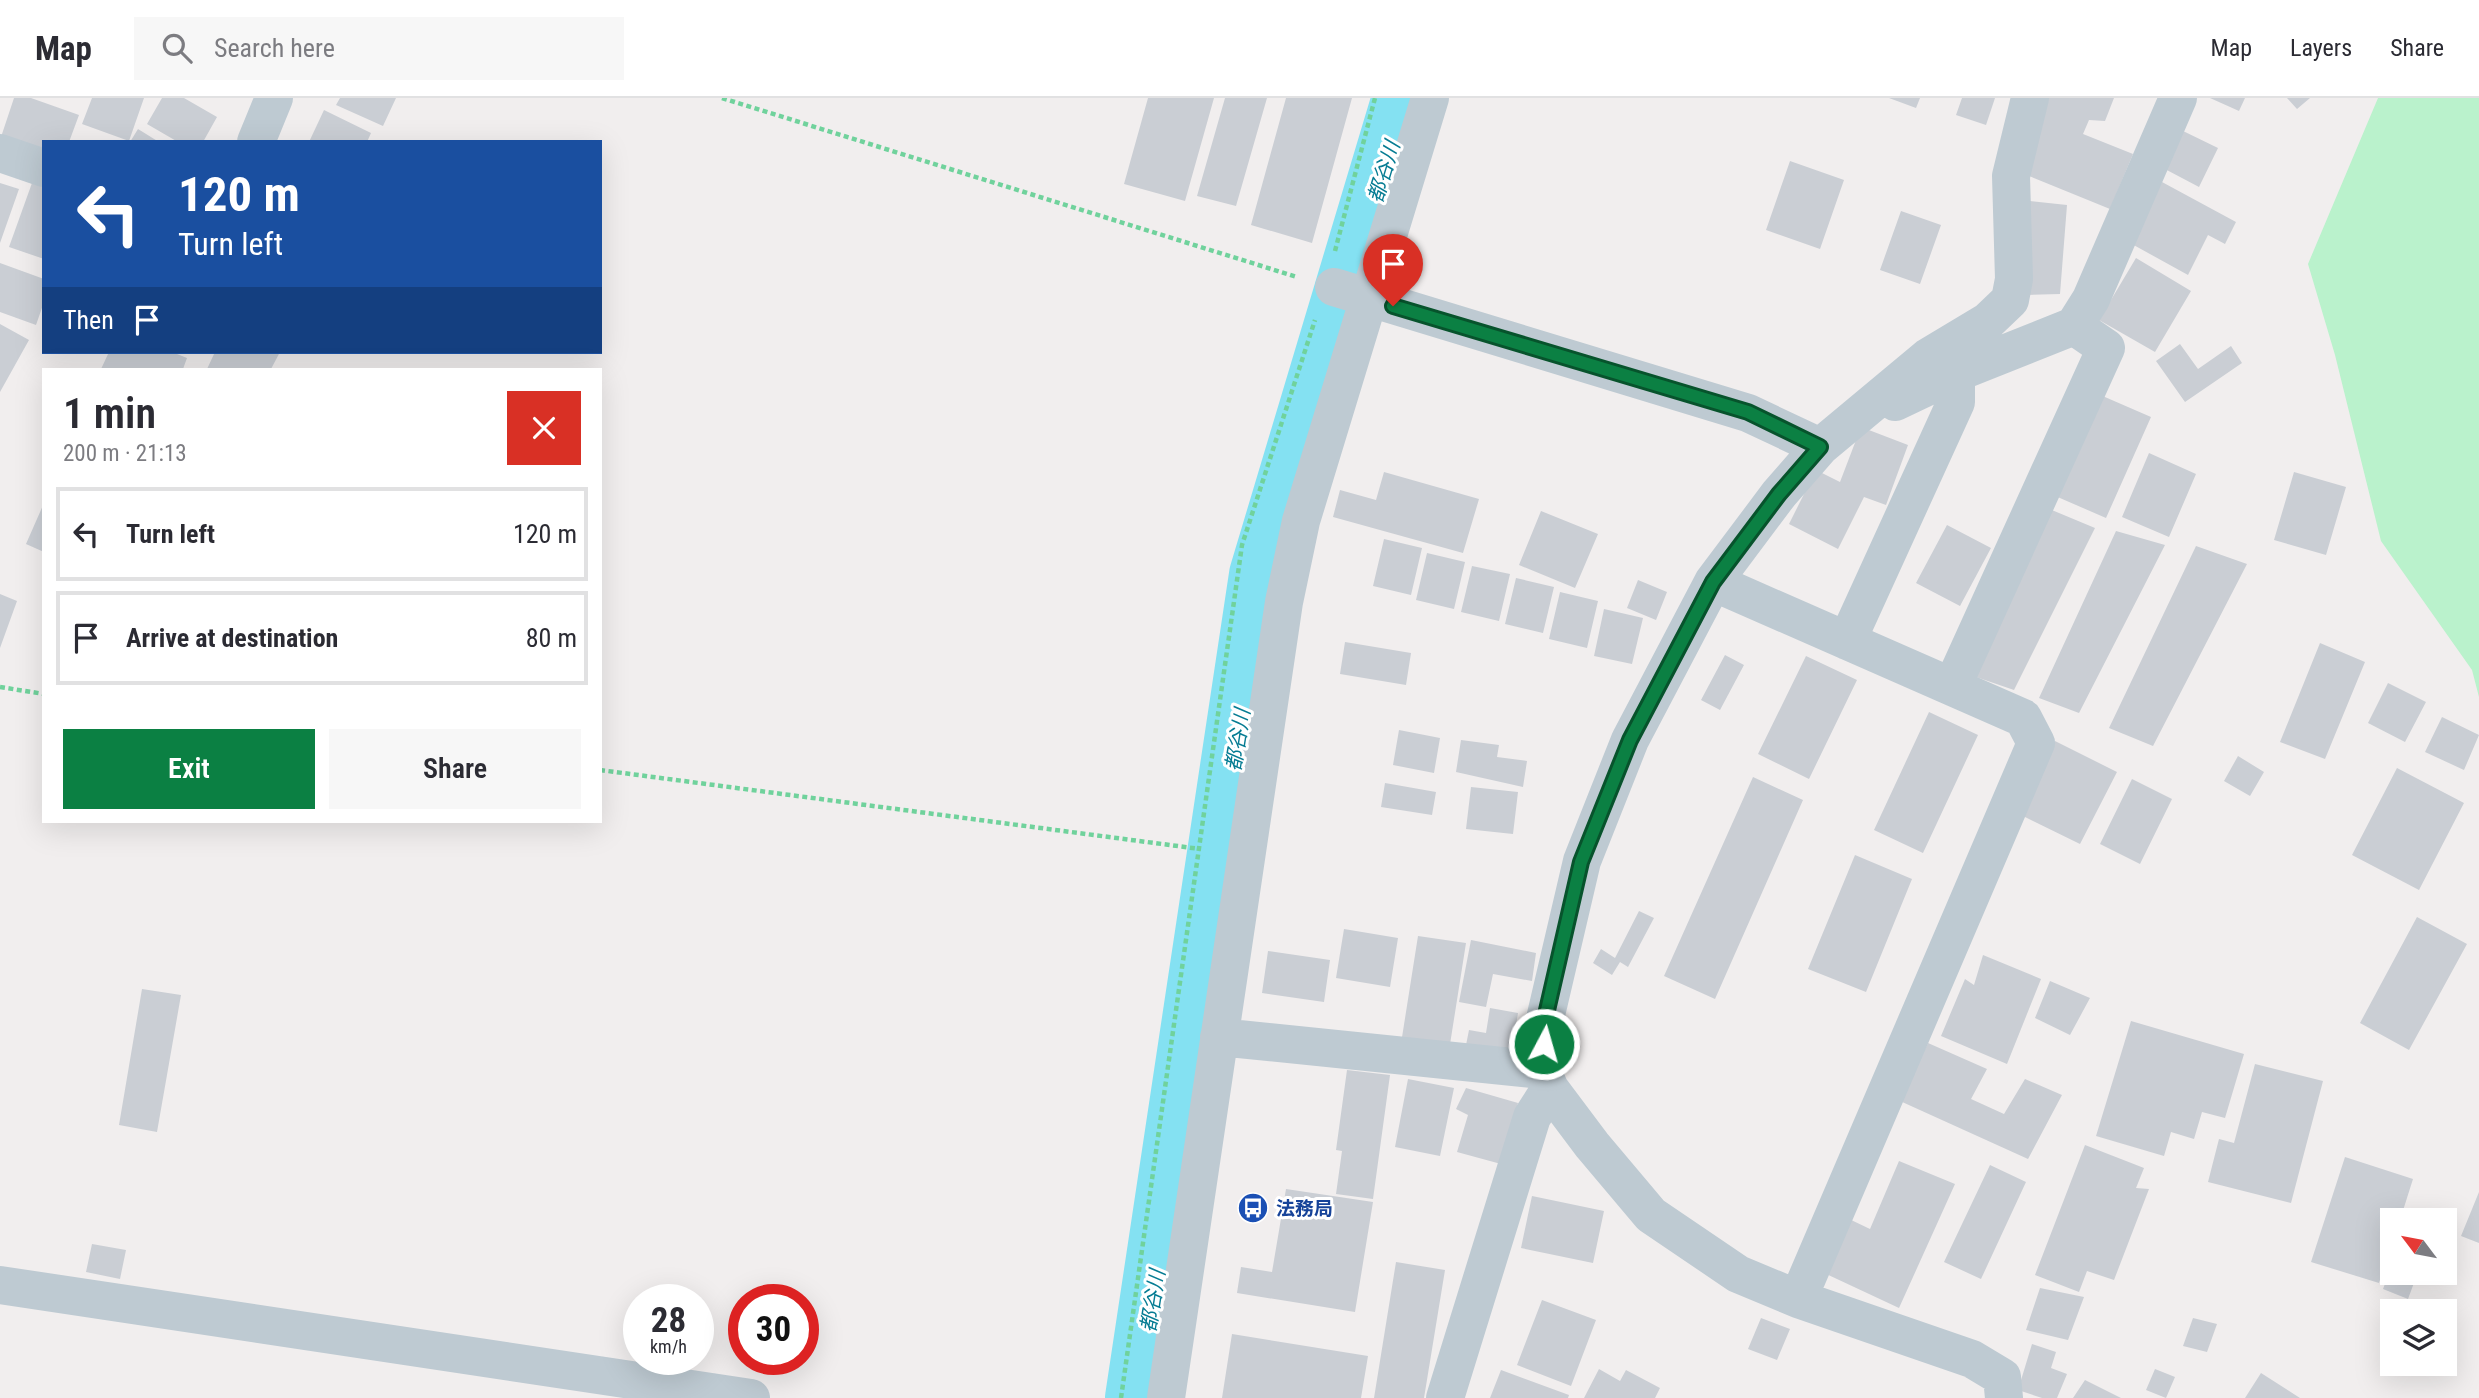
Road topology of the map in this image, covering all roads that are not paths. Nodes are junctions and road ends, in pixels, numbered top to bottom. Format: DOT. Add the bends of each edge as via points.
graph roads {
  1 [pos="274,98"];
  2 [pos="1430,98"];
  3 [pos="2030,98"];
  4 [pos="2178,98"];
  5 [pos="257,140"];
  6 [pos="0,153"];
  7 [pos="42,167"];
  8 [pos="1353,293"];
  9 [pos="2074,326"];
  10 [pos="1956,373"];
  11 [pos="1878,396"];
  12 [pos="1820,447"];
  13 [pos="1713,582"];
  14 [pos="1847,641"];
  15 [pos="1952,687"];
  16 [pos="1219,1037"];
  17 [pos="1546,1079"];
  18 [pos="0,1285"];
  19 [pos="1798,1299"];
  20 [pos="751,1398"];
  21 [pos="1166,1398"];
  22 [pos="1445,1398"];
  23 [pos="2004,1398"];
  1 -- 5 [label="street"];
  2 -- 8 [label="street"];
  3 -- 11 [label="street" via="2011,176 2014,279 2010,300 1988,321 1928,357"];
  4 -- 9 [label="street" via="2091,299"];
  6 -- 7 [label="street"];
  8 -- 12 [label="street" via="1748,412"];
  8 -- 16 [label="street" via="1284,602"];
  9 -- 10 [label="street"];
  9 -- 15 [label="street" via="2106,348"];
  10 -- 11 [label="street" via="1892,404"];
  10 -- 14 [label="street" via="1956,402"];
  11 -- 12 [label="street"];
  12 -- 13 [label="street"];
  13 -- 14 [label="street"];
  13 -- 17 [label="street" via="1630,740 1581,862 1545,1019"];
  14 -- 15 [label="street"];
  15 -- 19 [label="street" via="2023,718 2036,743"];
  16 -- 17 [label="street"];
  16 -- 21 [label="street"];
  17 -- 19 [label="street" via="1592,1145 1651,1215 1738,1274"];
  17 -- 22 [label="street"];
  18 -- 20 [label="street"];
  19 -- 23 [label="street" via="1972,1359 2002,1377"];
}
